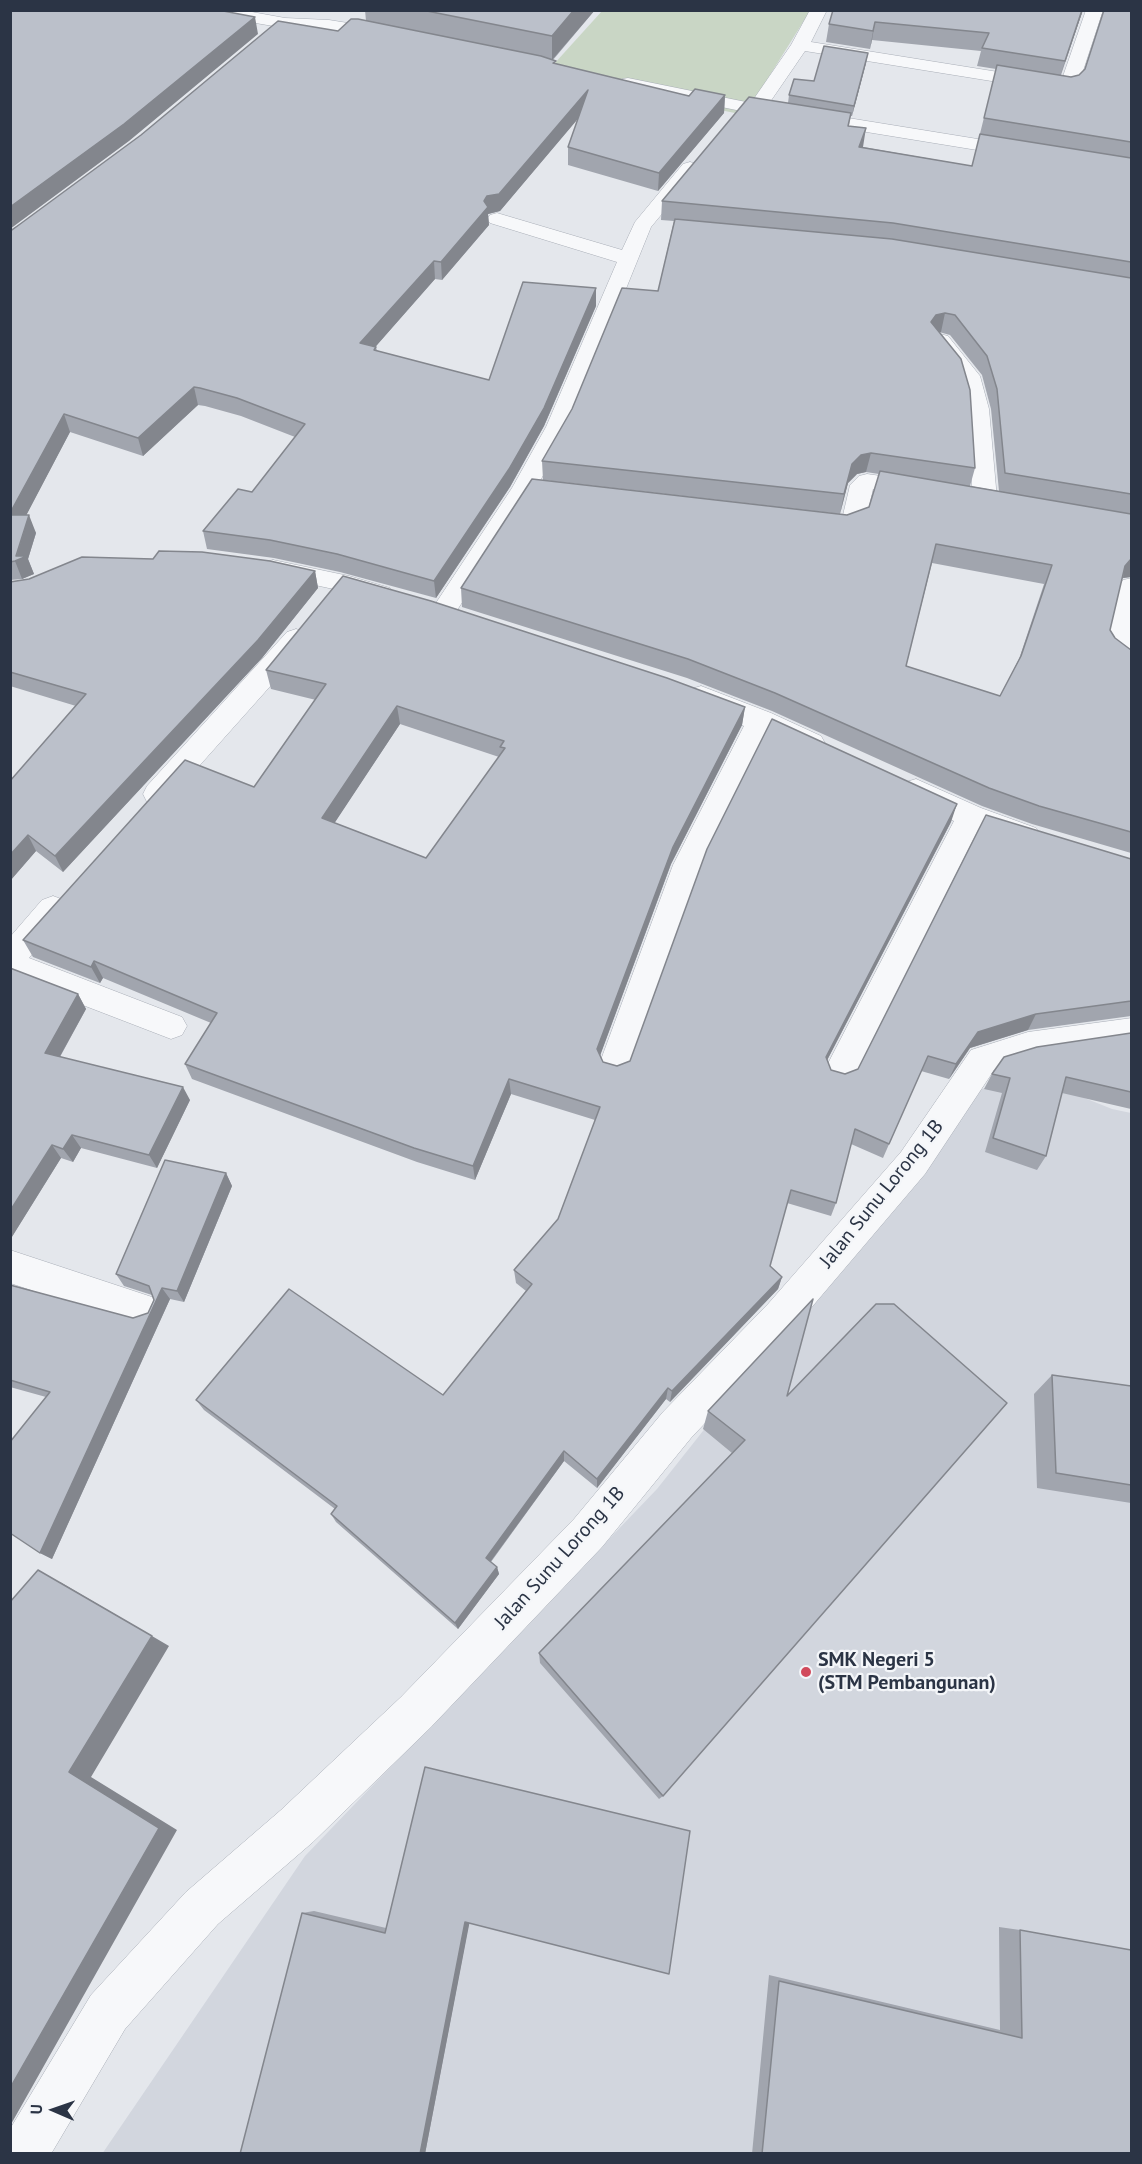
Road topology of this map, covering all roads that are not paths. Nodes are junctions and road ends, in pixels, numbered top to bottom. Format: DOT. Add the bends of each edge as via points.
graph roads {
  1 [pos="208,10"];
  2 [pos="819,10"];
  3 [pos="1095,10"];
  4 [pos="285,23"];
  5 [pos="268,35"];
  6 [pos="404,38"];
  7 [pos="800,45"];
  8 [pos="612,80"];
  9 [pos="749,107"];
  10 [pos="725,126"];
  11 [pos="702,153"];
  12 [pos="1038,154"];
  13 [pos="497,219"];
  14 [pos="628,260"];
  15 [pos="940,341"];
  16 [pos="796,519"];
  17 [pos="251,565"];
  18 [pos="1131,586"];
  19 [pos="325,601"];
  20 [pos="1131,660"];
  21 [pos="676,687"];
  22 [pos="761,720"];
  23 [pos="832,752"];
  24 [pos="892,779"];
  25 [pos="140,813"];
  26 [pos="971,816"];
  27 [pos="1046,842"];
  28 [pos="68,891"];
  29 [pos="10,959"];
  30 [pos="10,964"];
  31 [pos="171,1026"];
  32 [pos="1131,1031"];
  33 [pos="615,1065"];
  34 [pos="839,1073"];
  35 [pos="10,1266"];
  36 [pos="142,1310"];
  37 [pos="24,2154"];
  1 -- 4 [label="street"];
  2 -- 7 [label="street"];
  3 -- 7 [label="street" via="1066,88"];
  4 -- 5 [label="street"];
  4 -- 6 [label="street" via="360,28"];
  7 -- 9 [label="street"];
  8 -- 9 [label="street"];
  9 -- 10 [label="street"];
  9 -- 12 [label="street"];
  11 -- 14 [label="street"];
  13 -- 14 [label="street"];
  14 -- 19 [label="street" via="535,490 434,610"];
  15 -- 16 [label="street" via="969,376 978,409 974,497 867,481 862,486 854,519 848,524"];
  17 -- 19 [label="street"];
  18 -- 20 [label="street" via="1117,649"];
  19 -- 25 [label="street" via="273,666"];
  21 -- 22 [label="street"];
  22 -- 23 [label="street"];
  22 -- 33 [label="street" via="688,866"];
  24 -- 26 [label="street"];
  26 -- 27 [label="street"];
  26 -- 34 [label="street"];
  28 -- 29 [label="street"];
  30 -- 31 [label="street"];
  32 -- 37 [label="street, Jalan Sunu Lorong 1B" via="1028,1046 983,1060 913,1163 781,1316 676,1425 588,1533 407,1720 297,1826 202,1908 108,2012"];
  35 -- 36 [label="street"];
}
